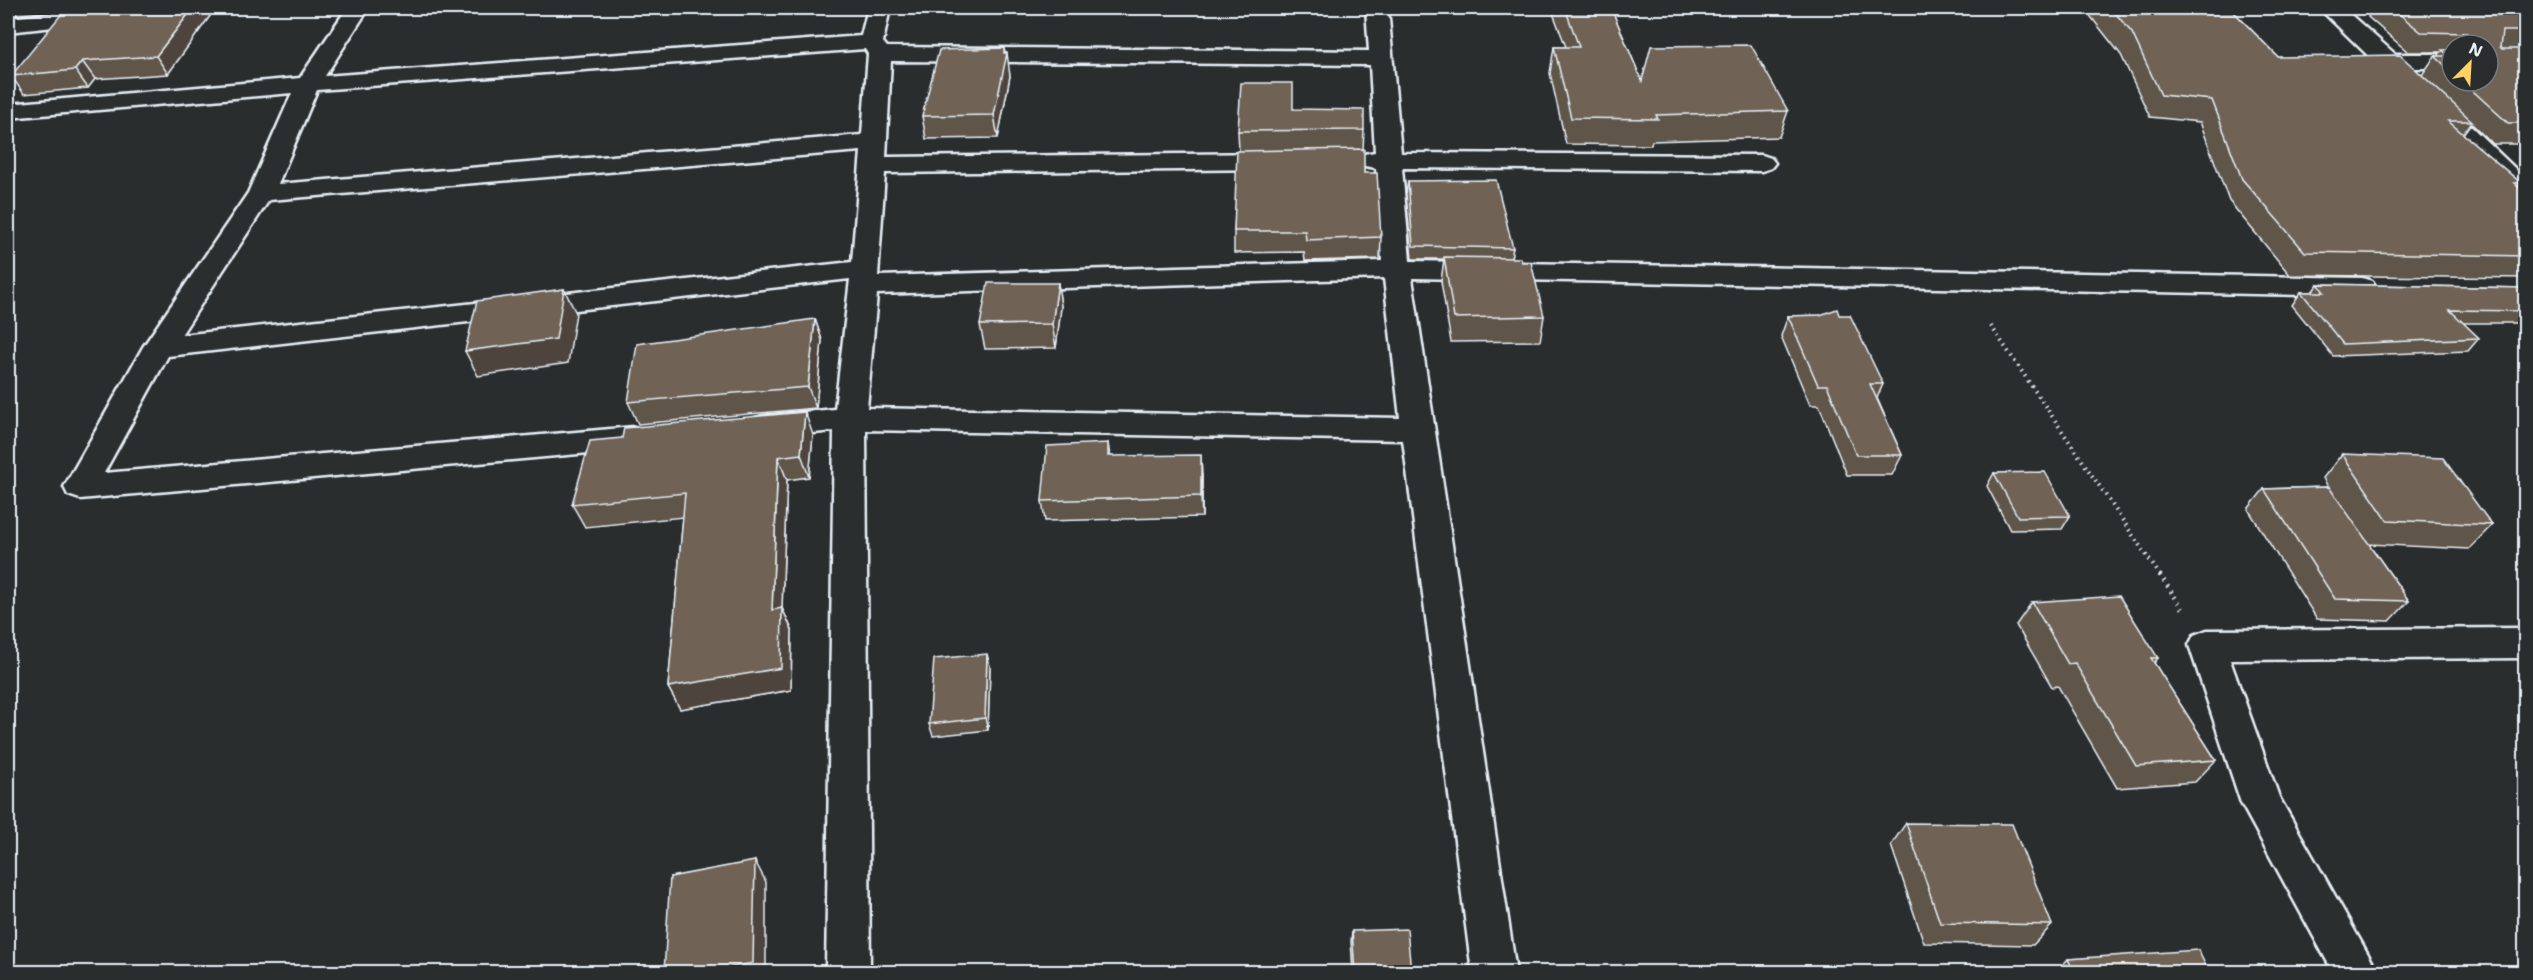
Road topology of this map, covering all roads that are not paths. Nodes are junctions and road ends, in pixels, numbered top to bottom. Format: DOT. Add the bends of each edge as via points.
graph roads {
  1 [pos="358,8"];
  2 [pos="879,8"];
  3 [pos="1377,8"];
  4 [pos="2331,8"];
  5 [pos="124,15"];
  6 [pos="8,24"];
  7 [pos="876,48"];
  8 [pos="1381,58"];
  9 [pos="2389,61"];
  10 [pos="2440,61"];
  11 [pos="308,84"];
  12 [pos="8,111"];
  13 [pos="873,153"];
  14 [pos="1307,160"];
  15 [pos="1342,160"];
  16 [pos="1389,160"];
  17 [pos="1762,163"];
  18 [pos="261,193"];
  19 [pos="2526,194"];
  20 [pos="1397,269"];
  21 [pos="865,277"];
  22 [pos="2384,287"];
  23 [pos="158,347"];
  24 [pos="850,419"];
  25 [pos="1417,429"];
  26 [pos="731,430"];
  27 [pos="660,436"];
  28 [pos="2526,643"];
  29 [pos="848,972"];
  30 [pos="1494,972"];
  31 [pos="2356,972"];
  1 -- 11 [label="street"];
  2 -- 7 [label="street"];
  3 -- 8 [label="street"];
  4 -- 9 [label="street"];
  5 -- 6 [label="street"];
  7 -- 8 [label="street"];
  7 -- 11 [label="street"];
  7 -- 13 [label="street"];
  8 -- 16 [label="street"];
  9 -- 10 [label="street"];
  9 -- 19 [label="street"];
  11 -- 12 [label="street"];
  11 -- 18 [label="street"];
  13 -- 14 [label="street"];
  13 -- 18 [label="street"];
  13 -- 21 [label="street"];
  15 -- 16 [label="street"];
  16 -- 17 [label="street"];
  16 -- 20 [label="street"];
  18 -- 23 [label="street"];
  20 -- 21 [label="street"];
  20 -- 22 [label="street"];
  20 -- 25 [label="street"];
  21 -- 23 [label="street"];
  21 -- 24 [label="street"];
  23 -- 27 [label="street" via="80,487"];
  24 -- 25 [label="street"];
  24 -- 26 [label="street"];
  24 -- 29 [label="street"];
  25 -- 30 [label="street"];
  28 -- 31 [label="street" via="2206,645 2261,803"];
}
